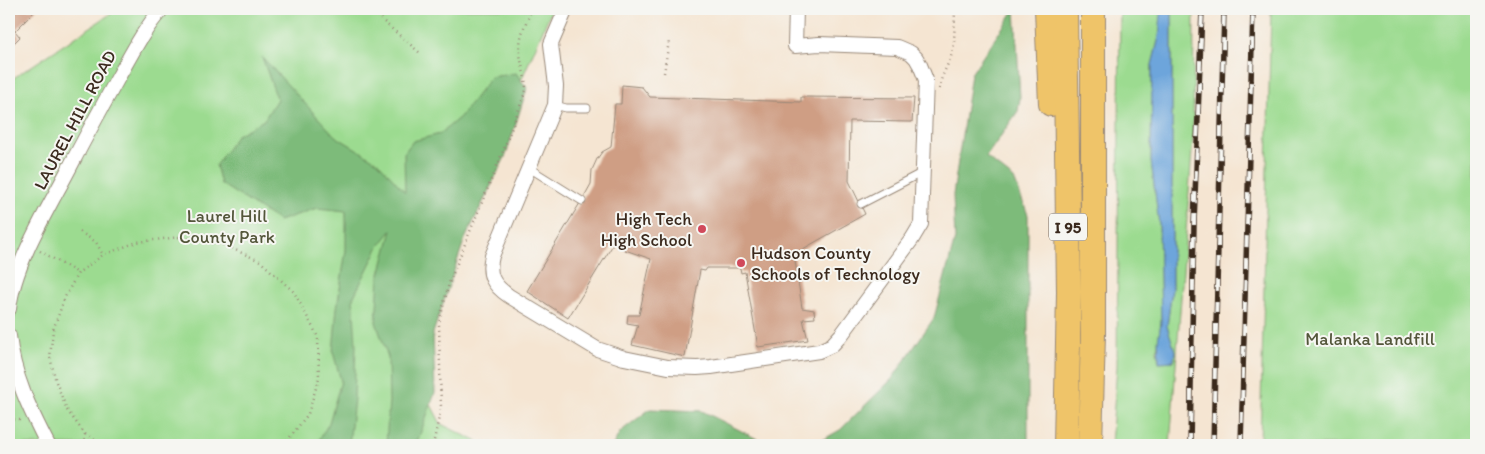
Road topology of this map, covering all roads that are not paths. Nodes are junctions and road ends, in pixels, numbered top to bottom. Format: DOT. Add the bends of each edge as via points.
graph roads {
  1 [pos="162,9"];
  2 [pos="566,9"];
  3 [pos="796,9"];
  4 [pos="1047,9"];
  5 [pos="1065,9"];
  6 [pos="1093,9"];
  7 [pos="796,27"];
  8 [pos="819,44"];
  9 [pos="555,105"];
  10 [pos="587,108"];
  11 [pos="529,168"];
  12 [pos="923,172"];
  13 [pos="582,201"];
  14 [pos="861,204"];
  15 [pos="1069,261"];
  16 [pos="9,309"];
  17 [pos="9,336"];
  18 [pos="48,445"];
  19 [pos="1066,445"];
  20 [pos="1090,445"];
  1 -- 16 [label="street, LAUREL HILL ROAD" via="131,53 30,244 13,286"];
  2 -- 9 [label="street" via="550,44 556,86"];
  3 -- 7 [label="street"];
  4 -- 15 [label="highway" via="1054,168"];
  5 -- 15 [label="highway, I 95"];
  6 -- 20 [label="highway, I 95"];
  7 -- 8 [label="street"];
  7 -- 8 [label="street" via="795,46"];
  8 -- 12 [label="street" via="889,46 911,53 926,80"];
  9 -- 10 [label="lane"];
  9 -- 11 [label="street"];
  11 -- 12 [label="street" via="492,256 490,270 493,282 509,296 597,349 624,358 683,368 819,351 832,345 917,232 922,215"];
  11 -- 13 [label="lane"];
  12 -- 14 [label="lane"];
  15 -- 19 [label="highway, I 95"];
  17 -- 18 [label="street" via="18,379"];
}
